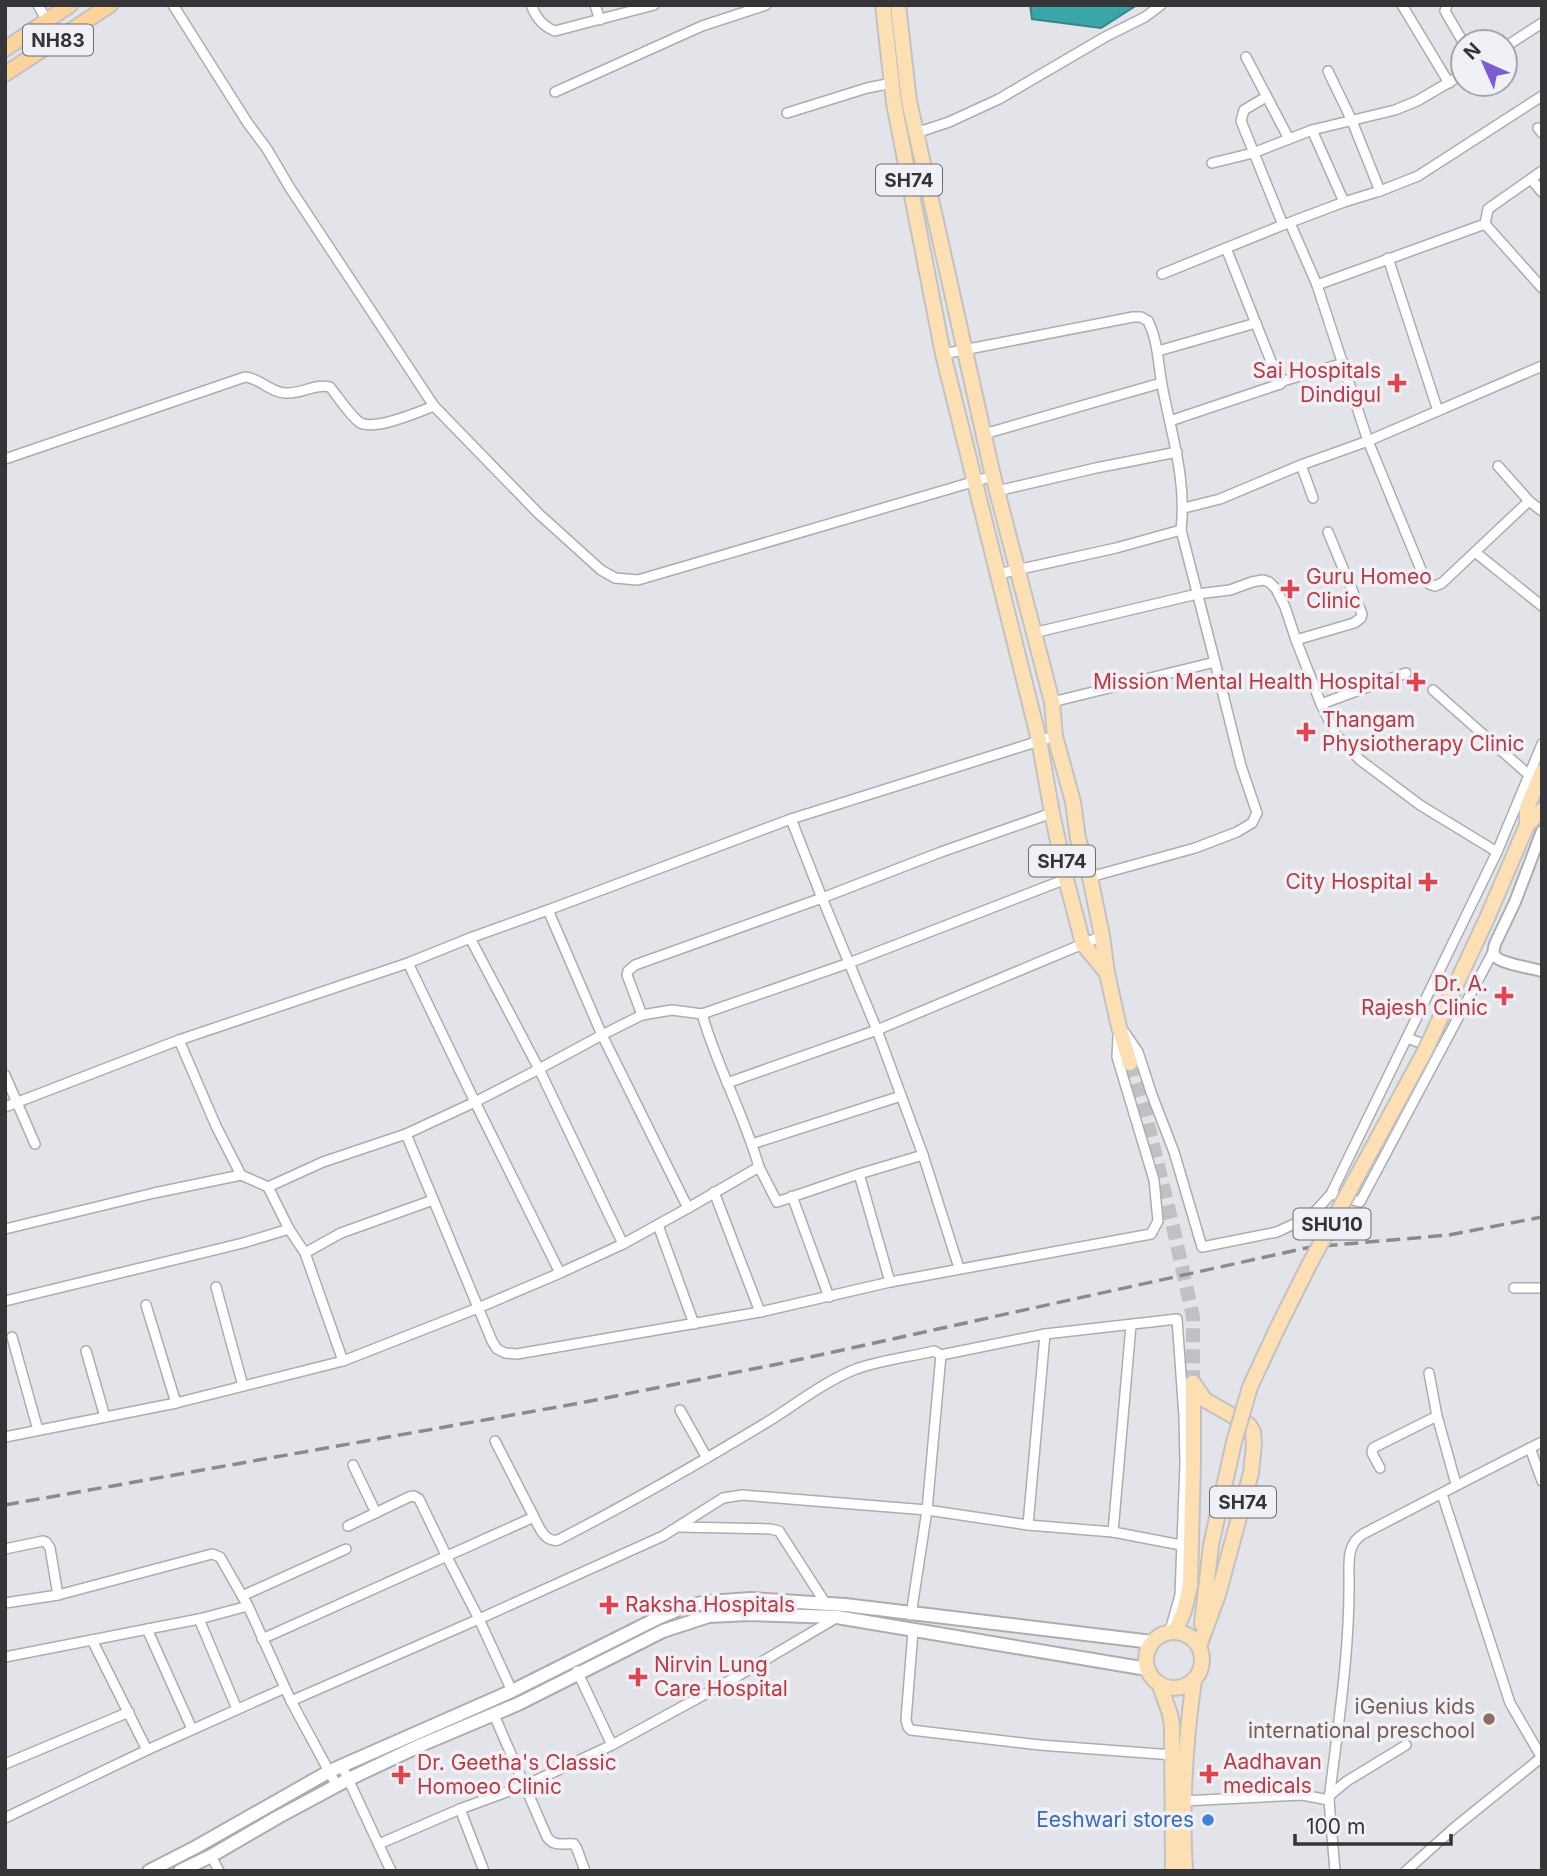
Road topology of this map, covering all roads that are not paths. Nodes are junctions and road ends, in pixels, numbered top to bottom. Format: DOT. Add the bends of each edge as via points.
graph roads {
  1 [pos="38,5"];
  2 [pos="70,5"];
  3 [pos="110,5"];
  4 [pos="173,5"];
  5 [pos="531,5"];
  6 [pos="595,5"];
  7 [pos="654,5"];
  8 [pos="766,5"];
  9 [pos="883,5"];
  10 [pos="898,5"];
  11 [pos="1161,5"];
  12 [pos="1402,5"];
  13 [pos="1447,5"];
  14 [pos="600,20"];
  15 [pos="47,21"];
  16 [pos="1542,23"];
  17 [pos="1455,28"];
  18 [pos="1519,38"];
  19 [pos="5,49"];
  20 [pos="1246,57"];
  21 [pos="1328,71"];
  22 [pos="5,74"];
  23 [pos="892,83"];
  24 [pos="1449,83"];
  25 [pos="555,92"];
  26 [pos="1542,96"];
  27 [pos="1266,97"];
  28 [pos="787,113"];
  29 [pos="1352,121"];
  30 [pos="1312,130"];
  31 [pos="916,133"];
  32 [pos="1289,139"];
  33 [pos="1253,153"];
  34 [pos="1212,163"];
  35 [pos="1542,171"];
  36 [pos="1531,179"];
  37 [pos="1380,191"];
  38 [pos="1542,192"];
  39 [pos="1344,202"];
  40 [pos="1287,224"];
  41 [pos="1485,224"];
  42 [pos="1226,248"];
  43 [pos="1388,258"];
  44 [pos="1161,274"];
  45 [pos="1317,285"];
  46 [pos="1542,288"];
  47 [pos="1256,323"];
  48 [pos="965,350"];
  49 [pos="1158,351"];
  50 [pos="943,354"];
  51 [pos="1344,363"];
  52 [pos="1542,366"];
  53 [pos="1161,383"];
  54 [pos="1280,384"];
  55 [pos="434,406"];
  56 [pos="1438,411"];
  57 [pos="1170,421"];
  58 [pos="984,434"];
  59 [pos="1368,441"];
  60 [pos="1177,452"];
  61 [pos="5,459"];
  62 [pos="1301,465"];
  63 [pos="1498,466"];
  64 [pos="993,476"];
  65 [pos="975,481"];
  66 [pos="997,491"];
  67 [pos="1313,498"];
  68 [pos="1529,501"];
  69 [pos="1184,508"];
  70 [pos="1542,511"];
  71 [pos="1181,530"];
  72 [pos="1328,532"];
  73 [pos="1475,551"];
  74 [pos="1017,569"];
  75 [pos="998,574"];
  76 [pos="1197,594"];
  77 [pos="1542,606"];
  78 [pos="1033,633"];
  79 [pos="1296,640"];
  80 [pos="1216,662"];
  81 [pos="1406,673"];
  82 [pos="1433,690"];
  83 [pos="1052,702"];
  84 [pos="1321,705"];
  85 [pos="1055,736"];
  86 [pos="1039,740"];
  87 [pos="1542,744"];
  88 [pos="1535,774"];
  89 [pos="1542,810"];
  90 [pos="1052,813"];
  91 [pos="791,819"];
  92 [pos="1527,825"];
  93 [pos="1542,831"];
  94 [pos="1497,852"];
  95 [pos="1090,877"];
  96 [pos="1066,879"];
  97 [pos="822,898"];
  98 [pos="548,910"];
  99 [pos="1102,936"];
  100 [pos="470,938"];
  101 [pos="1083,944"];
  102 [pos="1493,951"];
  103 [pos="408,963"];
  104 [pos="849,963"];
  105 [pos="1542,971"];
  106 [pos="1107,973"];
  107 [pos="642,1014"];
  108 [pos="702,1014"];
  109 [pos="1118,1023"];
  110 [pos="877,1030"];
  111 [pos="603,1035"];
  112 [pos="1407,1038"];
  113 [pos="179,1040"];
  114 [pos="1441,1050"];
  115 [pos="1130,1063"];
  116 [pos="539,1069"];
  117 [pos="5,1075"];
  118 [pos="727,1083"];
  119 [pos="901,1096"];
  120 [pos="17,1102"];
  121 [pos="475,1102"];
  122 [pos="5,1107"];
  123 [pos="406,1134"];
  124 [pos="36,1144"];
  125 [pos="752,1144"];
  126 [pos="923,1155"];
  127 [pos="759,1167"];
  128 [pos="859,1174"];
  129 [pos="241,1175"];
  130 [pos="268,1187"];
  131 [pos="715,1192"];
  132 [pos="1331,1194"];
  133 [pos="792,1196"];
  134 [pos="433,1200"];
  135 [pos="688,1208"];
  136 [pos="658,1225"];
  137 [pos="5,1229"];
  138 [pos="289,1229"];
  139 [pos="623,1244"];
  140 [pos="305,1253"];
  141 [pos="959,1268"];
  142 [pos="559,1273"];
  143 [pos="890,1282"];
  144 [pos="216,1287"];
  145 [pos="1514,1288"];
  146 [pos="1542,1288"];
  147 [pos="829,1297"];
  148 [pos="5,1301"];
  149 [pos="146,1306"];
  150 [pos="478,1308"];
  151 [pos="761,1312"];
  152 [pos="694,1324"];
  153 [pos="1131,1325"];
  154 [pos="1045,1334"];
  155 [pos="12,1337"];
  156 [pos="86,1352"];
  157 [pos="941,1355"];
  158 [pos="343,1361"];
  159 [pos="1429,1373"];
  160 [pos="243,1386"];
  161 [pos="176,1403"];
  162 [pos="680,1410"];
  163 [pos="105,1416"];
  164 [pos="1437,1416"];
  165 [pos="38,1430"];
  166 [pos="5,1437"];
  167 [pos="495,1441"];
  168 [pos="1542,1442"];
  169 [pos="1530,1448"];
  170 [pos="707,1458"];
  171 [pos="353,1465"];
  172 [pos="1380,1468"];
  173 [pos="1542,1482"];
  174 [pos="1456,1484"];
  175 [pos="1442,1493"];
  176 [pos="927,1510"];
  177 [pos="376,1513"];
  178 [pos="534,1517"];
  179 [pos="1028,1525"];
  180 [pos="348,1526"];
  181 [pos="678,1527"];
  182 [pos="1113,1532"];
  183 [pos="1181,1545"];
  184 [pos="5,1549"];
  185 [pos="346,1549"];
  186 [pos="447,1557"];
  187 [pos="58,1595"];
  188 [pos="1205,1595"];
  189 [pos="242,1596"];
  190 [pos="5,1603"];
  191 [pos="826,1604"];
  192 [pos="248,1606"];
  193 [pos="911,1615"];
  194 [pos="837,1617"];
  195 [pos="198,1619"];
  196 [pos="479,1619"];
  197 [pos="147,1629"];
  198 [pos="913,1631"];
  199 [pos="1175,1633"];
  200 [pos="262,1639"];
  201 [pos="92,1640"];
  202 [pos="1152,1642"];
  203 [pos="1197,1644"];
  204 [pos="5,1657"];
  205 [pos="571,1661"];
  206 [pos="1147,1669"];
  207 [pos="578,1673"];
  208 [pos="1194,1680"];
  209 [pos="1160,1686"];
  210 [pos="285,1688"];
  211 [pos="512,1691"];
  212 [pos="291,1701"];
  213 [pos="237,1709"];
  214 [pos="129,1712"];
  215 [pos="494,1715"];
  216 [pos="192,1729"];
  217 [pos="612,1745"];
  218 [pos="1406,1745"];
  219 [pos="147,1750"];
  220 [pos="1173,1755"];
  221 [pos="1542,1757"];
  222 [pos="5,1764"];
  223 [pos="336,1769"];
  224 [pos="349,1779"];
  225 [pos="526,1785"];
  226 [pos="337,1786"];
  227 [pos="1330,1797"];
  228 [pos="1183,1801"];
  229 [pos="460,1809"];
  230 [pos="5,1818"];
  231 [pos="379,1844"];
  232 [pos="211,1856"];
  233 [pos="149,1871"];
  234 [pos="180,1871"];
  235 [pos="219,1871"];
  236 [pos="391,1871"];
  237 [pos="484,1871"];
  238 [pos="585,1871"];
  239 [pos="1173,1871"];
  240 [pos="1185,1871"];
  241 [pos="1335,1871"];
  242 [pos="1406,1871"];
  1 -- 15 [label="street"];
  2 -- 15 [label="highway, NH83"];
  3 -- 22 [label="highway, NH83"];
  4 -- 55 [label="street"];
  5 -- 14 [label="street" via="540,22 555,31"];
  6 -- 14 [label="street"];
  7 -- 14 [label="street"];
  8 -- 25 [label="street" via="702,26"];
  9 -- 23 [label="main road, SH74"];
  10 -- 31 [label="main road, SH74"];
  11 -- 31 [label="street" via="999,99"];
  12 -- 24 [label="street"];
  13 -- 17 [label="street" via="1445,10"];
  15 -- 19 [label="highway, NH83"];
  16 -- 18 [label="street"];
  20 -- 27 [label="street"];
  21 -- 29 [label="street"];
  23 -- 28 [label="street"];
  23 -- 50 [label="main road, SH74"];
  24 -- 29 [label="street" via="1395,110"];
  26 -- 37 [label="street" via="1418,176"];
  27 -- 32 [label="street"];
  27 -- 33 [label="street" via="1244,110 1241,121"];
  29 -- 30 [label="street"];
  29 -- 37 [label="street"];
  30 -- 32 [label="street"];
  30 -- 39 [label="street"];
  31 -- 48 [label="main road, SH74"];
  32 -- 33 [label="street"];
  33 -- 34 [label="street"];
  33 -- 40 [label="street"];
  35 -- 36 [label="street"];
  36 -- 38 [label="street"];
  36 -- 41 [label="street" via="1488,209"];
  37 -- 39 [label="street"];
  39 -- 40 [label="street"];
  40 -- 42 [label="street"];
  40 -- 45 [label="street"];
  41 -- 43 [label="street"];
  41 -- 46 [label="street"];
  42 -- 44 [label="street"];
  42 -- 47 [label="street"];
  43 -- 45 [label="street"];
  43 -- 56 [label="street"];
  45 -- 51 [label="street"];
  47 -- 49 [label="street"];
  47 -- 54 [label="street"];
  48 -- 49 [label="street" via="1133,317 1148,321"];
  48 -- 50 [label="street"];
  48 -- 58 [label="main road, SH74"];
  49 -- 53 [label="street"];
  50 -- 65 [label="main road, SH74"];
  51 -- 54 [label="street"];
  51 -- 59 [label="street"];
  52 -- 56 [label="street"];
  53 -- 57 [label="street"];
  53 -- 58 [label="street"];
  54 -- 57 [label="street"];
  55 -- 61 [label="street" via="366,425 330,387 287,393 245,377"];
  55 -- 65 [label="street" via="539,514 615,578 638,580"];
  56 -- 59 [label="street"];
  57 -- 60 [label="street"];
  58 -- 64 [label="main road, SH74"];
  59 -- 62 [label="street"];
  59 -- 73 [label="street" via="1429,584 1442,583"];
  60 -- 66 [label="street"];
  60 -- 69 [label="street"];
  62 -- 67 [label="street"];
  62 -- 69 [label="street" via="1220,499"];
  63 -- 68 [label="street"];
  64 -- 65 [label="street"];
  64 -- 66 [label="main road, SH74"];
  65 -- 75 [label="main road, SH74"];
  66 -- 74 [label="main road, SH74"];
  68 -- 70 [label="street"];
  68 -- 73 [label="street"];
  69 -- 71 [label="street"];
  71 -- 74 [label="street"];
  71 -- 76 [label="street"];
  72 -- 79 [label="street" via="1361,618"];
  73 -- 77 [label="street"];
  74 -- 75 [label="street"];
  74 -- 78 [label="main road, SH74"];
  75 -- 86 [label="main road, SH74"];
  76 -- 78 [label="street"];
  76 -- 79 [label="street" via="1269,582"];
  76 -- 80 [label="street"];
  78 -- 83 [label="main road, SH74"];
  79 -- 84 [label="street"];
  80 -- 83 [label="street"];
  80 -- 95 [label="street" via="1257,813 1252,823 1195,848"];
  81 -- 84 [label="street"];
  82 -- 88 [label="street"];
  83 -- 85 [label="main road, SH74"];
  84 -- 94 [label="street" via="1336,734 1360,760 1420,805"];
  85 -- 86 [label="street"];
  85 -- 95 [label="main road, SH74"];
  86 -- 90 [label="main road, SH74"];
  86 -- 91 [label="street"];
  87 -- 88 [label="street"];
  88 -- 92 [label="main road, SHU10"];
  88 -- 94 [label="street"];
  89 -- 92 [label="main road, SHU10"];
  90 -- 96 [label="main road, SH74"];
  90 -- 97 [label="street"];
  91 -- 97 [label="street"];
  91 -- 98 [label="street"];
  92 -- 188 [label="main road, SHU10, bridge" via="1425,1051 1309,1265 1250,1387 1211,1545"];
  93 -- 102 [label="street"];
  94 -- 112 [label="street"];
  95 -- 99 [label="main road, SH74"];
  96 -- 101 [label="main road, SH74"];
  96 -- 104 [label="street"];
  97 -- 104 [label="street"];
  97 -- 107 [label="street" via="631,967 627,975"];
  98 -- 100 [label="street"];
  98 -- 111 [label="street"];
  99 -- 101 [label="street"];
  99 -- 106 [label="main road, SH74"];
  100 -- 103 [label="street"];
  100 -- 116 [label="street"];
  101 -- 106 [label="main road, SH74"];
  101 -- 110 [label="street"];
  102 -- 105 [label="street" via="1504,961"];
  102 -- 114 [label="street"];
  103 -- 113 [label="street"];
  103 -- 121 [label="street"];
  104 -- 108 [label="street"];
  104 -- 110 [label="street"];
  106 -- 109 [label="main road, SH74"];
  107 -- 108 [label="street" via="672,1010"];
  107 -- 111 [label="street"];
  108 -- 118 [label="street"];
  109 -- 115 [label="main road, SH74"];
  109 -- 132 [label="street" via="1138,1052 1202,1247 1277,1232 1311,1216"];
  109 -- 141 [label="street" via="1117,1057 1154,1180 1158,1221 1151,1234"];
  110 -- 118 [label="street"];
  110 -- 119 [label="street"];
  111 -- 116 [label="street"];
  111 -- 135 [label="street"];
  112 -- 114 [label="street"];
  112 -- 132 [label="street"];
  113 -- 120 [label="street"];
  113 -- 129 [label="street"];
  114 -- 132 [label="street" via="1360,1202"];
  116 -- 121 [label="street"];
  116 -- 139 [label="street"];
  117 -- 120 [label="street"];
  118 -- 125 [label="street"];
  119 -- 125 [label="street"];
  119 -- 126 [label="street"];
  120 -- 122 [label="street"];
  120 -- 124 [label="street"];
  121 -- 123 [label="street"];
  121 -- 142 [label="street"];
  123 -- 130 [label="street" via="323,1162"];
  123 -- 134 [label="street"];
  125 -- 127 [label="street"];
  126 -- 128 [label="street"];
  126 -- 141 [label="street"];
  127 -- 131 [label="street"];
  127 -- 133 [label="street" via="777,1202"];
  128 -- 133 [label="street"];
  128 -- 143 [label="street"];
  129 -- 130 [label="street"];
  129 -- 137 [label="street"];
  130 -- 138 [label="street"];
  131 -- 135 [label="street"];
  131 -- 151 [label="street"];
  133 -- 147 [label="street"];
  134 -- 140 [label="street" via="341,1233"];
  134 -- 150 [label="street"];
  135 -- 136 [label="street"];
  136 -- 139 [label="street"];
  136 -- 152 [label="street"];
  138 -- 140 [label="street"];
  138 -- 148 [label="street"];
  139 -- 142 [label="street"];
  140 -- 158 [label="street"];
  141 -- 143 [label="street"];
  142 -- 150 [label="street"];
  143 -- 147 [label="street"];
  144 -- 160 [label="street"];
  145 -- 146 [label="street"];
  147 -- 151 [label="street"];
  149 -- 161 [label="street"];
  150 -- 152 [label="street" via="497,1349 517,1354"];
  150 -- 158 [label="street"];
  151 -- 152 [label="street"];
  153 -- 154 [label="street"];
  153 -- 182 [label="street"];
  153 -- 183 [label="street" via="1177,1319 1185,1464"];
  154 -- 157 [label="street"];
  154 -- 179 [label="street"];
  155 -- 165 [label="street"];
  156 -- 163 [label="street"];
  157 -- 170 [label="street" via="934,1351 853,1370"];
  157 -- 176 [label="street"];
  158 -- 160 [label="street"];
  159 -- 164 [label="street"];
  160 -- 161 [label="street"];
  161 -- 163 [label="street"];
  162 -- 170 [label="street"];
  163 -- 165 [label="street"];
  164 -- 172 [label="street" via="1373,1448"];
  164 -- 174 [label="street"];
  165 -- 166 [label="street"];
  167 -- 178 [label="street"];
  168 -- 169 [label="street"];
  169 -- 173 [label="street"];
  169 -- 174 [label="street"];
  170 -- 178 [label="street" via="558,1540 548,1539"];
  171 -- 177 [label="street"];
  174 -- 175 [label="street"];
  175 -- 221 [label="street" via="1510,1703"];
  175 -- 227 [label="street" via="1358,1537 1350,1550 1347,1651"];
  176 -- 179 [label="street"];
  176 -- 181 [label="street" via="742,1495 723,1498"];
  176 -- 193 [label="street"];
  177 -- 180 [label="street"];
  177 -- 186 [label="street" via="414,1496 419,1499"];
  178 -- 186 [label="street"];
  179 -- 182 [label="street"];
  181 -- 191 [label="street" via="779,1531"];
  181 -- 196 [label="street"];
  182 -- 183 [label="street"];
  183 -- 199 [label="street"];
  184 -- 187 [label="street" via="43,1541 49,1545"];
  185 -- 189 [label="street"];
  186 -- 196 [label="street"];
  186 -- 200 [label="street"];
  187 -- 189 [label="street" via="212,1554 220,1557"];
  187 -- 190 [label="street"];
  188 -- 199 [label="main road, SHU10"];
  188 -- 203 [label="main road, SHU10"];
  189 -- 192 [label="street"];
  191 -- 193 [label="main road"];
  191 -- 205 [label="main road" via="751,1599 686,1606"];
  192 -- 195 [label="street"];
  192 -- 200 [label="street"];
  193 -- 202 [label="main road"];
  194 -- 198 [label="main road"];
  194 -- 207 [label="main road" via="709,1616 663,1631"];
  194 -- 217 [label="street"];
  195 -- 197 [label="street"];
  195 -- 213 [label="street"];
  196 -- 211 [label="street"];
  196 -- 212 [label="street"];
  197 -- 201 [label="street"];
  197 -- 216 [label="street"];
  198 -- 206 [label="main road"];
  198 -- 220 [label="street" via="906,1720 911,1730"];
  199 -- 202 [label="main road, SHU10"];
  199 -- 203 [label="main road" via="1187,1635"];
  199 -- 203 [label="main road, SH74" via="1190,1586 1194,1383 1205,1400 1249,1424 1254,1444 1251,1472 1218,1595"];
  200 -- 210 [label="street"];
  201 -- 204 [label="street"];
  201 -- 214 [label="street"];
  202 -- 206 [label="main road" via="1146,1655"];
  203 -- 208 [label="main road, SHU10" via="1202,1658"];
  205 -- 207 [label="street"];
  205 -- 211 [label="main road"];
  206 -- 209 [label="main road"];
  207 -- 215 [label="main road"];
  207 -- 217 [label="street"];
  208 -- 209 [label="main road" via="1184,1687"];
  208 -- 228 [label="main road, SHU10"];
  209 -- 220 [label="main road" via="1170,1714"];
  210 -- 212 [label="street"];
  210 -- 213 [label="street"];
  211 -- 223 [label="main road"];
  212 -- 223 [label="street"];
  213 -- 216 [label="street"];
  214 -- 219 [label="street"];
  214 -- 222 [label="street"];
  215 -- 224 [label="main road"];
  215 -- 225 [label="street"];
  216 -- 219 [label="street"];
  217 -- 225 [label="street"];
  218 -- 227 [label="street" via="1347,1781"];
  219 -- 230 [label="street"];
  220 -- 239 [label="main road"];
  221 -- 242 [label="street"];
  223 -- 224 [label="street"];
  223 -- 226 [label="street"];
  223 -- 233 [label="main road"];
  224 -- 226 [label="main road"];
  224 -- 231 [label="street"];
  225 -- 229 [label="street"];
  225 -- 238 [label="street" via="550,1842 574,1844"];
  226 -- 232 [label="main road"];
  227 -- 228 [label="street" via="1302,1794"];
  227 -- 241 [label="street"];
  228 -- 240 [label="main road, SHU10"];
  229 -- 231 [label="street"];
  229 -- 237 [label="street"];
  231 -- 236 [label="street"];
  232 -- 234 [label="main road"];
  232 -- 235 [label="street"];
}
